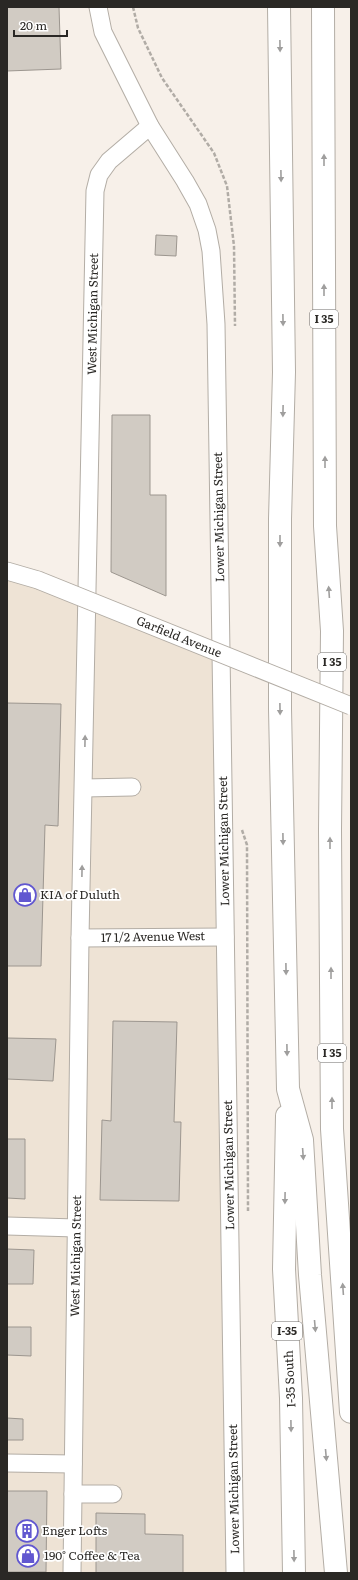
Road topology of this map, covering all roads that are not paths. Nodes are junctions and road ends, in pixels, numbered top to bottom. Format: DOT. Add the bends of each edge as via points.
graph roads {
  1 [pos="98,7"];
  2 [pos="280,7"];
  3 [pos="323,7"];
  4 [pos="150,126"];
  5 [pos="7,571"];
  6 [pos="351,706"];
  7 [pos="132,787"];
  8 [pos="84,788"];
  9 [pos="225,937"];
  10 [pos="80,938"];
  11 [pos="288,1089"];
  12 [pos="332,1129"];
  13 [pos="7,1226"];
  14 [pos="76,1228"];
  15 [pos="351,1246"];
  16 [pos="351,1412"];
  17 [pos="7,1463"];
  18 [pos="73,1464"];
  19 [pos="73,1494"];
  20 [pos="113,1494"];
  21 [pos="72,1573"];
  22 [pos="235,1573"];
  23 [pos="294,1573"];
  24 [pos="336,1573"];
  1 -- 4 [label="street" via="103,32"];
  2 -- 11 [label="highway, one-way" via="284,372 280,519 280,709"];
  12 -- 3 [label="highway, I 35, one-way" via="332,631 325,526"];
  8 -- 4 [label="street, West Michigan Street, one-way" via="95,191 99,175 109,161"];
  4 -- 9 [label="street, Lower Michigan Street" via="198,204 212,258 216,324"];
  5 -- 6 [label="street, Garfield Avenue, bridge" via="38,580"];
  7 -- 8 [label="street"];
  10 -- 8 [label="street, West Michigan Street, one-way"];
  9 -- 10 [label="street, 17 1/2 Avenue West"];
  9 -- 22 [label="street, Lower Michigan Street"];
  10 -- 14 [label="street, West Michigan Street"];
  11 -- 23 [label="highway, I-35 South / I-35, one-way" via="284,1268 291,1398"];
  11 -- 24 [label="highway, one-way" via="302,1140 311,1283"];
  12 -- 15 [label="highway"];
  16 -- 12 [label="highway, I 35, one-way"];
  13 -- 14 [label="street"];
  14 -- 18 [label="street, West Michigan Street"];
  17 -- 18 [label="street"];
  18 -- 19 [label="street, West Michigan Street"];
  19 -- 20 [label="street"];
  19 -- 21 [label="street, West Michigan Street"];
}
